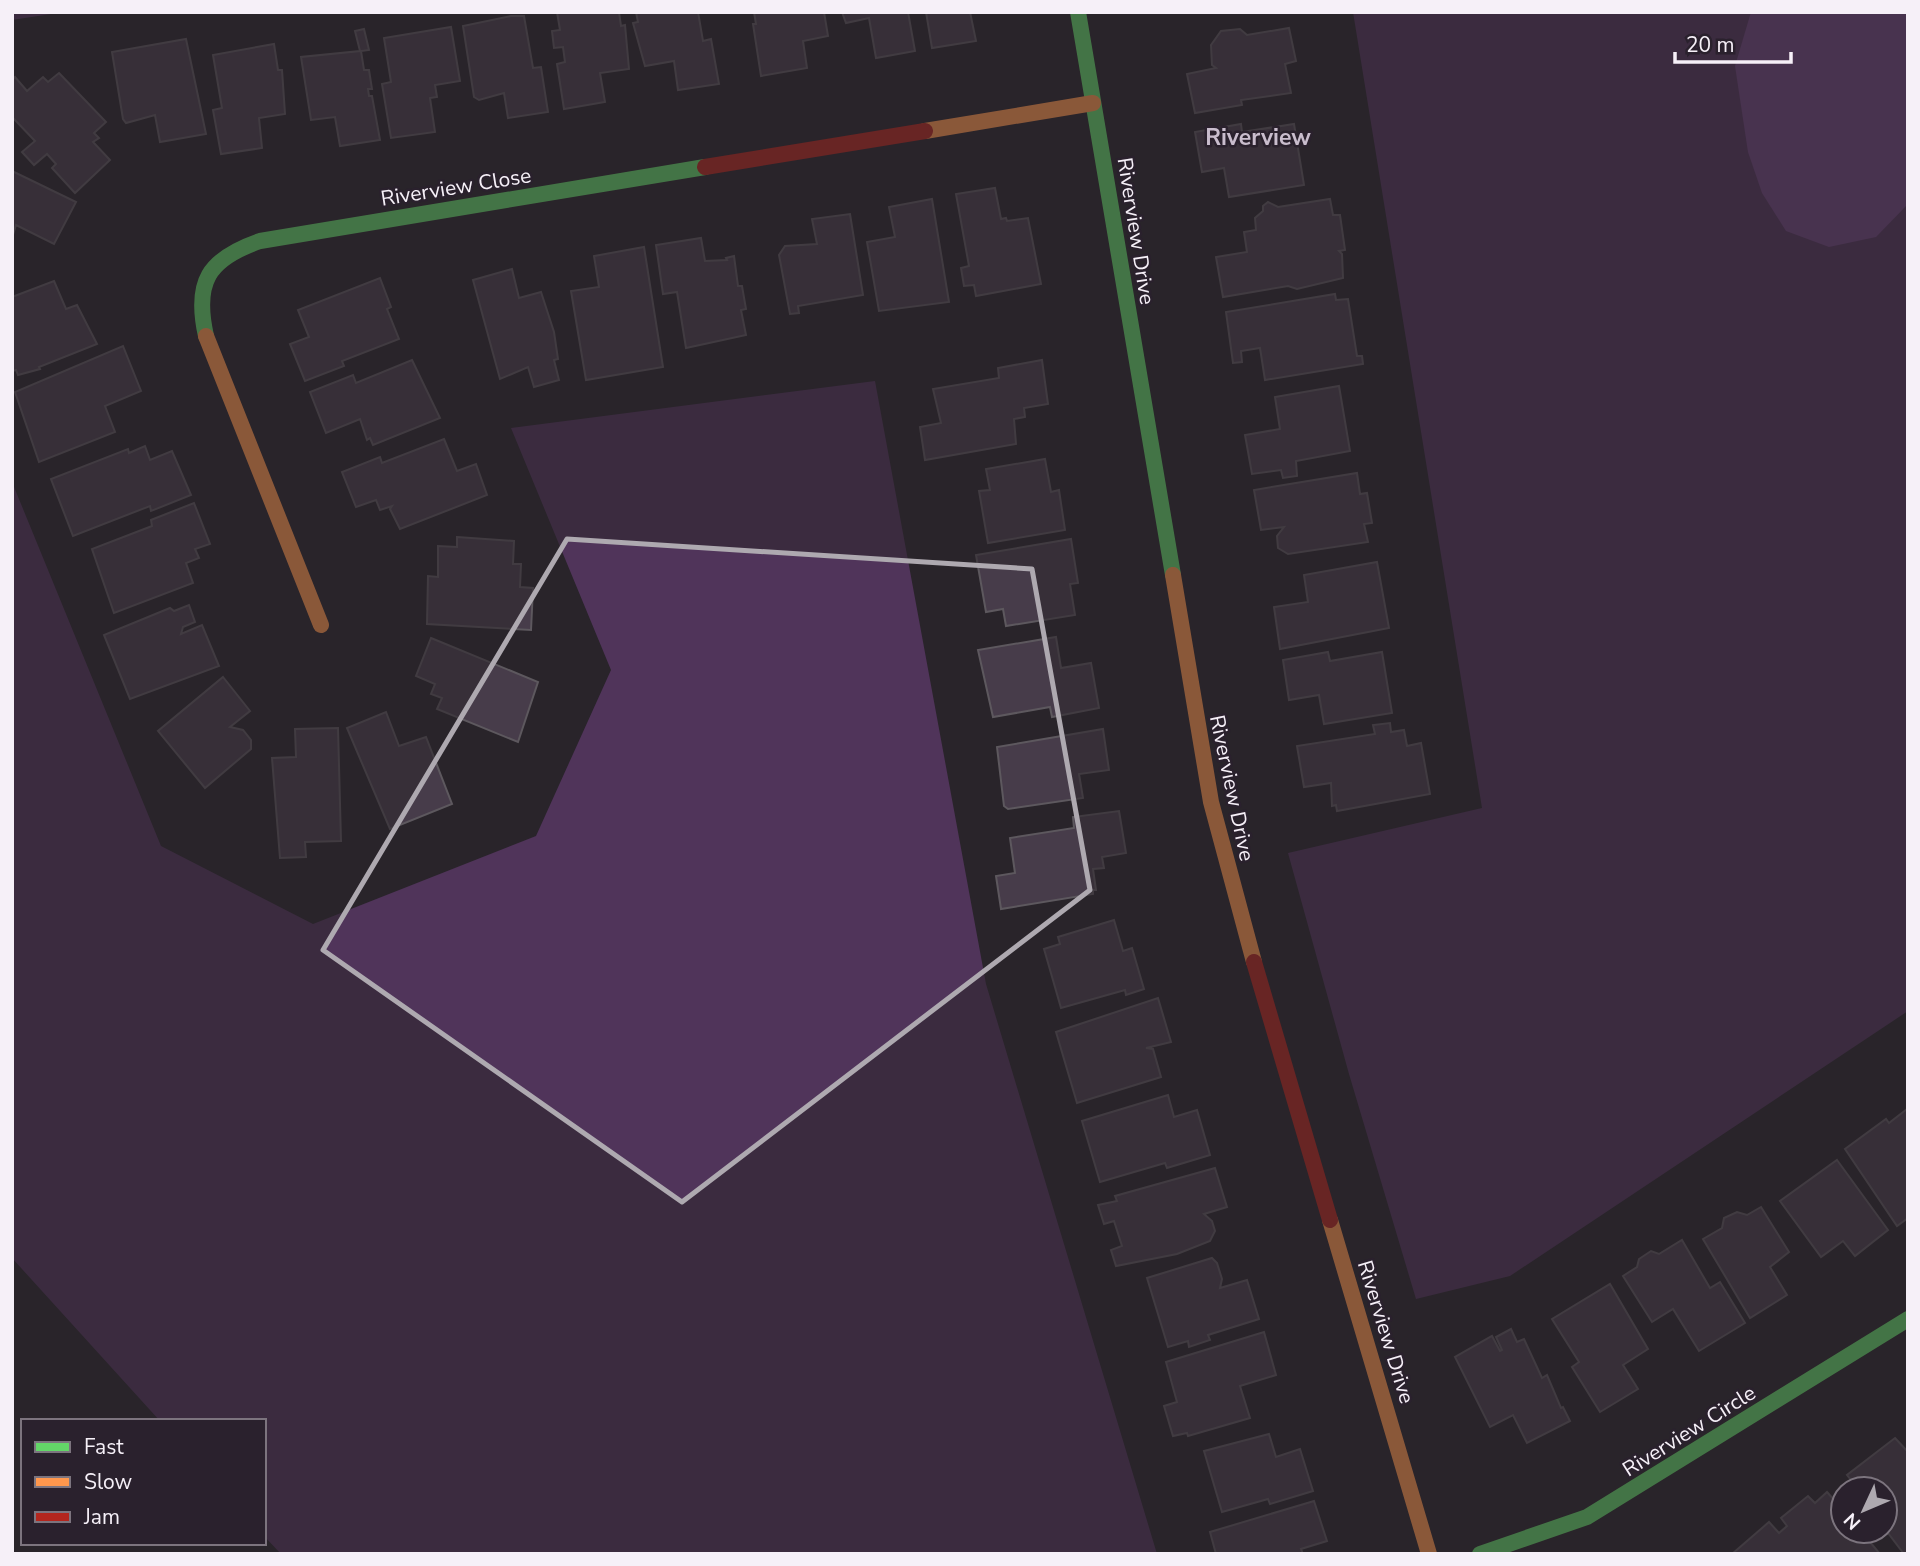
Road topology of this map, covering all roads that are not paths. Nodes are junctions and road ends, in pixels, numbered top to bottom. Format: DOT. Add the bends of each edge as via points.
graph roads {
  1 [pos="1078,12"];
  2 [pos="1093,103"];
  3 [pos="321,625"];
  4 [pos="1908,1319"];
  5 [pos="1429,1554"];
  6 [pos="1480,1554"];
  1 -- 2 [label="street, Riverview Drive"];
  2 -- 3 [label="street, Riverview Close" via="260,241 222,257 205,276 200,293 204,333"];
  2 -- 5 [label="street, Riverview Drive" via="1214,816"];
  4 -- 6 [label="street, Riverview Circle" via="1587,1517"];
}
